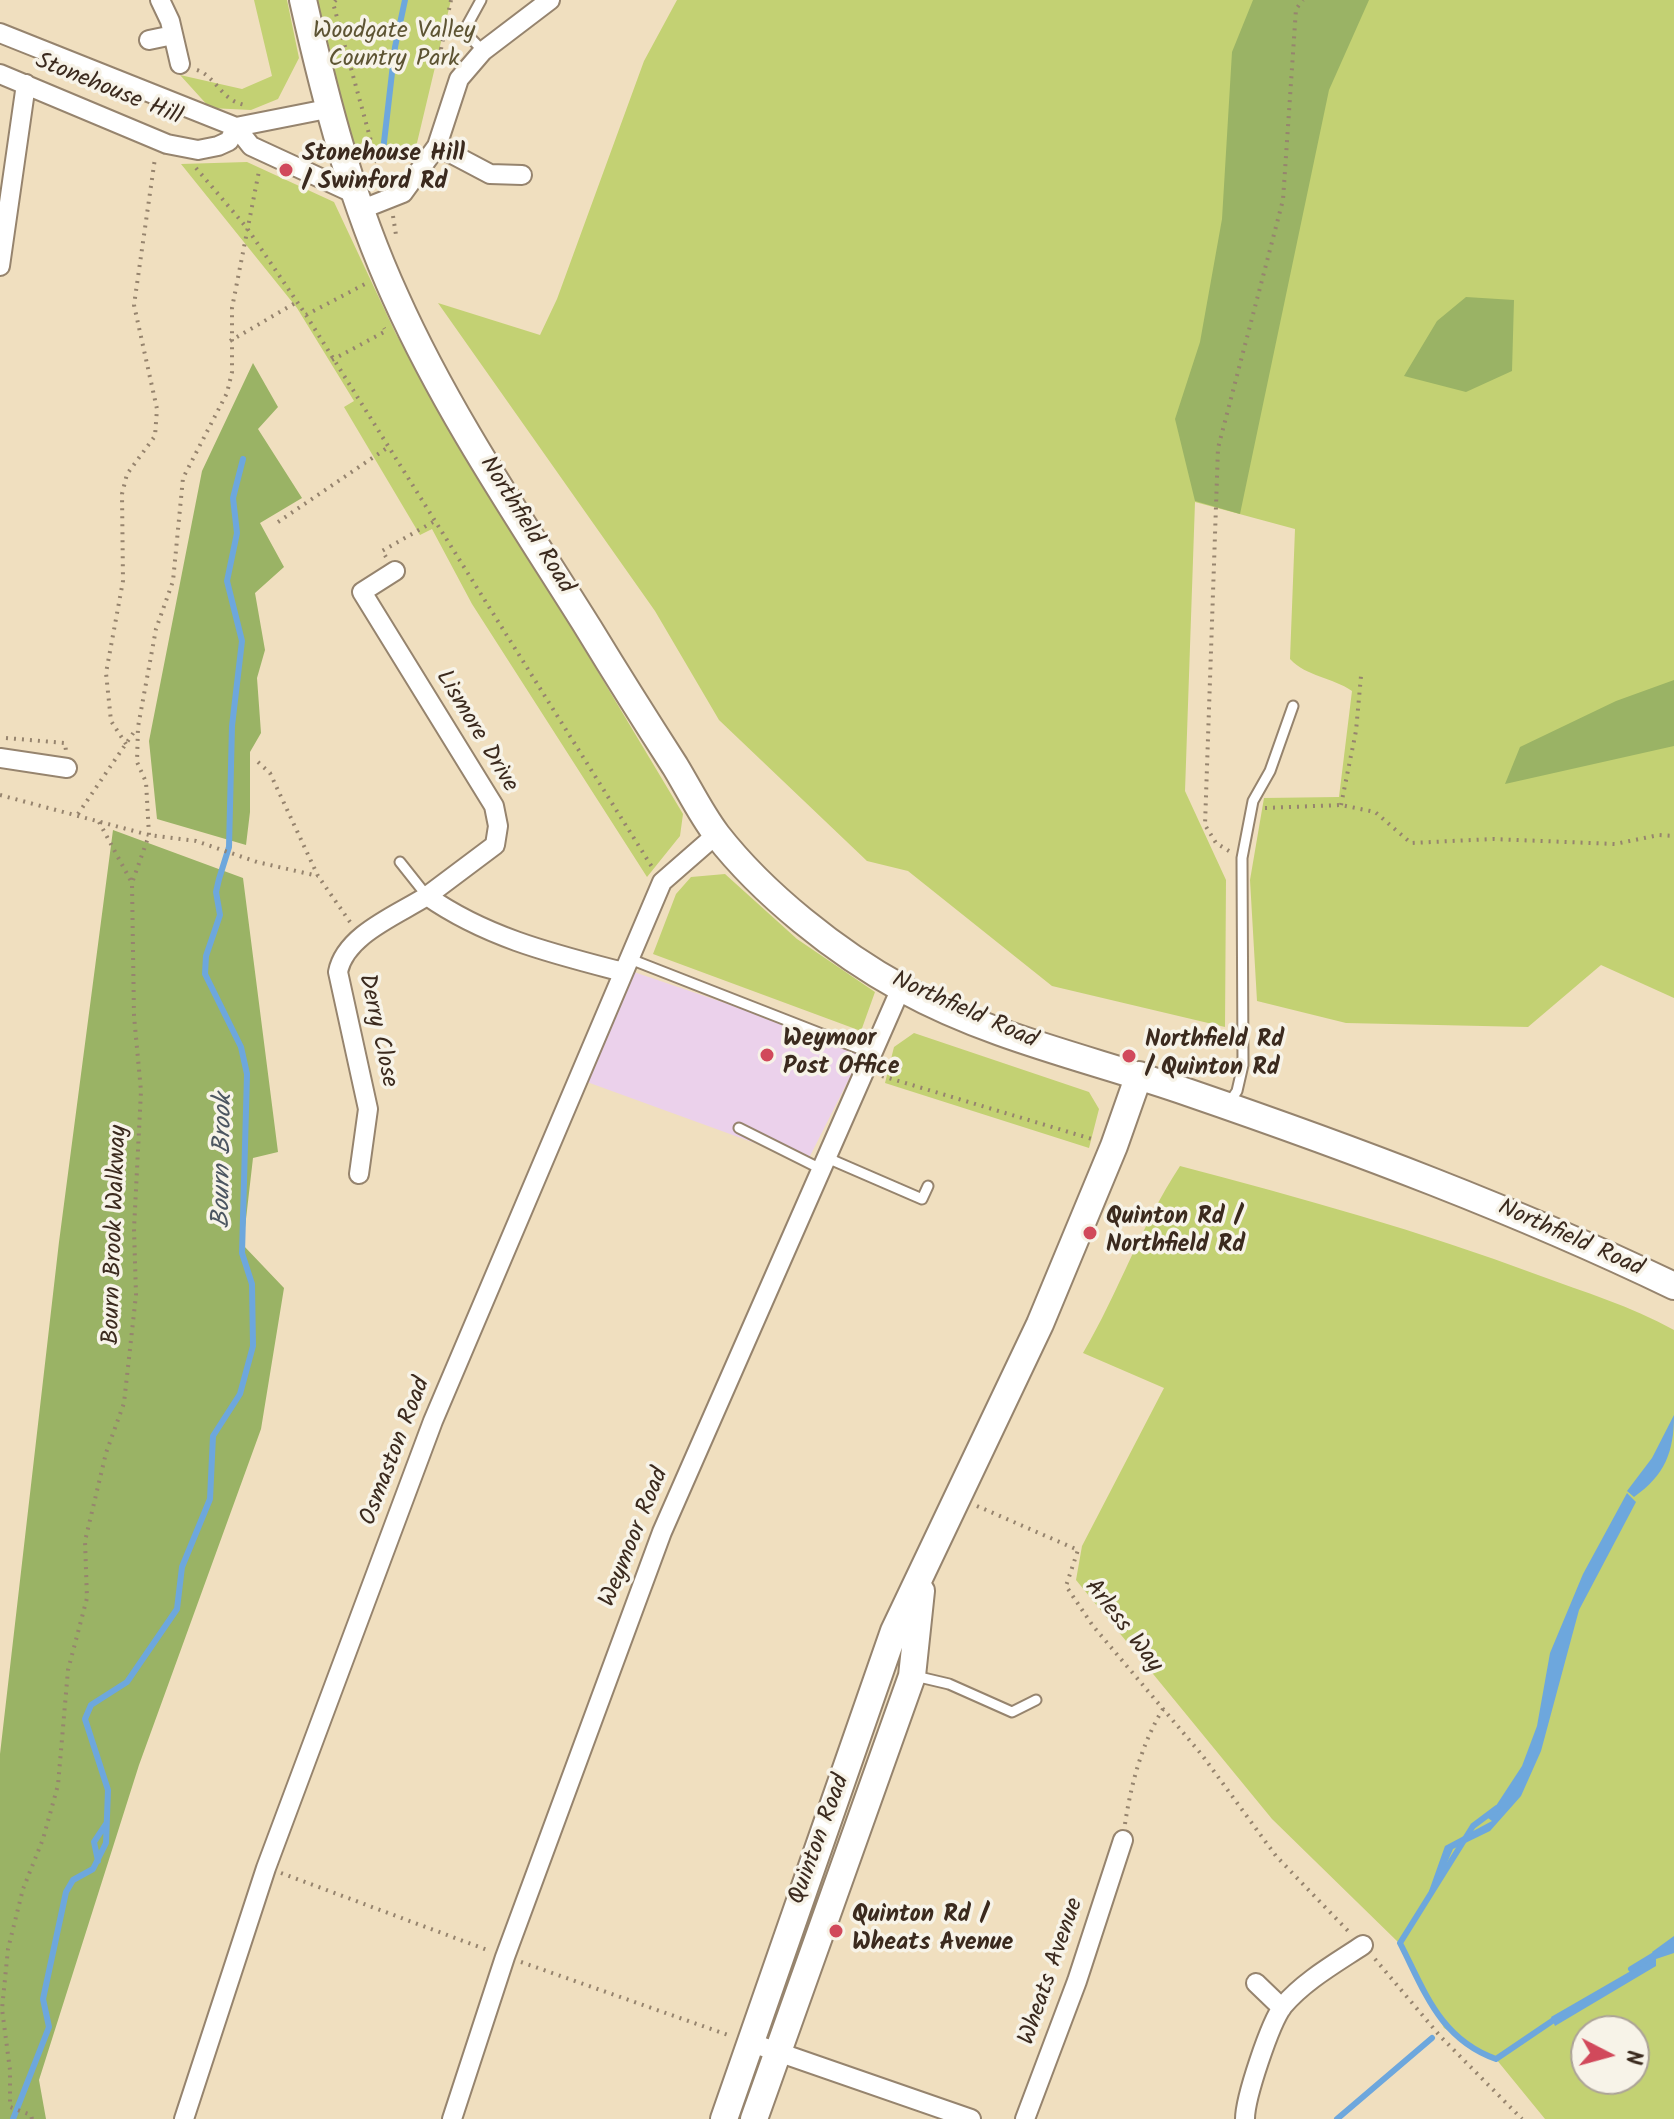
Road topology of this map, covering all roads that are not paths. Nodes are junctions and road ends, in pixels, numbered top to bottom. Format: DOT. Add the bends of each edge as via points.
graph roads {
  1 [pos="160,0"];
  2 [pos="303,0"];
  3 [pos="481,0"];
  4 [pos="550,0"];
  5 [pos="0,33"];
  6 [pos="173,35"];
  7 [pos="149,40"];
  8 [pos="483,51"];
  9 [pos="180,64"];
  10 [pos="0,74"];
  11 [pos="26,84"];
  12 [pos="327,109"];
  13 [pos="236,127"];
  14 [pos="437,146"];
  15 [pos="522,175"];
  16 [pos="358,202"];
  17 [pos="0,266"];
  18 [pos="395,571"];
  19 [pos="1293,706"];
  20 [pos="0,758"];
  21 [pos="67,768"];
  22 [pos="717,834"];
  23 [pos="400,862"];
  24 [pos="427,896"];
  25 [pos="627,965"];
  26 [pos="901,988"];
  27 [pos="870,1062"];
  28 [pos="1139,1075"];
  29 [pos="1227,1106"];
  30 [pos="739,1128"];
  31 [pos="822,1163"];
  32 [pos="359,1174"];
  33 [pos="928,1186"];
  34 [pos="1674,1286"];
  35 [pos="925,1564"];
  36 [pos="912,1676"];
  37 [pos="1036,1700"];
  38 [pos="1123,1840"];
  39 [pos="1363,1945"];
  40 [pos="1256,1983"];
  41 [pos="1282,2008"];
  42 [pos="749,2042"];
  43 [pos="776,2051"];
  44 [pos="184,2119"];
  45 [pos="452,2119"];
  46 [pos="724,2119"];
  47 [pos="754,2119"];
  48 [pos="971,2119"];
  49 [pos="1025,2119"];
  50 [pos="1245,2119"];
  1 -- 6 [label="street"];
  2 -- 12 [label="street, Northfield Road"];
  3 -- 8 [label="lane" via="464,31"];
  4 -- 8 [label="street"];
  5 -- 13 [label="street, Stonehouse Hill"];
  6 -- 7 [label="street"];
  6 -- 9 [label="street"];
  8 -- 14 [label="street" via="459,79"];
  10 -- 11 [label="street, Stonehouse Hill"];
  11 -- 13 [label="street, Stonehouse Hill" via="167,144 198,150 229,141"];
  11 -- 17 [label="street"];
  12 -- 13 [label="street, Stonehouse Hill"];
  12 -- 16 [label="street, Northfield Road"];
  13 -- 16 [label="street, Stonehouse Hill" via="251,146"];
  14 -- 15 [label="street" via="490,174"];
  14 -- 16 [label="street" via="403,193"];
  16 -- 22 [label="street, Northfield Road" via="397,301 468,435"];
  18 -- 24 [label="street, Lismore Drive" via="362,592 494,806 498,826 495,845"];
  19 -- 29 [label="lane" via="1270,771 1253,801 1242,858 1243,1065"];
  20 -- 21 [label="street"];
  22 -- 25 [label="street, Osmaston Road" via="662,882"];
  22 -- 26 [label="street, Northfield Road" via="803,921"];
  23 -- 24 [label="lane"];
  24 -- 25 [label="street" via="460,919 530,948"];
  24 -- 32 [label="street, Derry Close" via="341,956 338,972 368,1109"];
  25 -- 27 [label="lane"];
  25 -- 44 [label="street, Osmaston Road" via="433,1421 266,1868"];
  26 -- 27 [label="street, Weymoor Road"];
  26 -- 28 [label="street, Northfield Road" via="1031,1044"];
  27 -- 31 [label="street, Weymoor Road"];
  28 -- 29 [label="street, Northfield Road"];
  28 -- 35 [label="street, Quinton Road" via="1040,1324"];
  29 -- 34 [label="street, Northfield Road" via="1408,1170"];
  30 -- 31 [label="lane"];
  31 -- 33 [label="lane" via="922,1199"];
  31 -- 45 [label="street, Weymoor Road" via="662,1532 505,1957"];
  35 -- 36 [label="street, Quinton Road"];
  35 -- 42 [label="street, Quinton Road" via="894,1631"];
  36 -- 37 [label="lane" via="949,1684 1012,1712"];
  36 -- 43 [label="street, Quinton Road"];
  38 -- 49 [label="street, Wheats Avenue"];
  39 -- 41 [label="street"];
  40 -- 41 [label="street"];
  41 -- 50 [label="street" via="1258,2064"];
  42 -- 43 [label="street"];
  42 -- 46 [label="street, Quinton Road"];
  43 -- 47 [label="street, Quinton Road"];
  43 -- 48 [label="street"];
}
